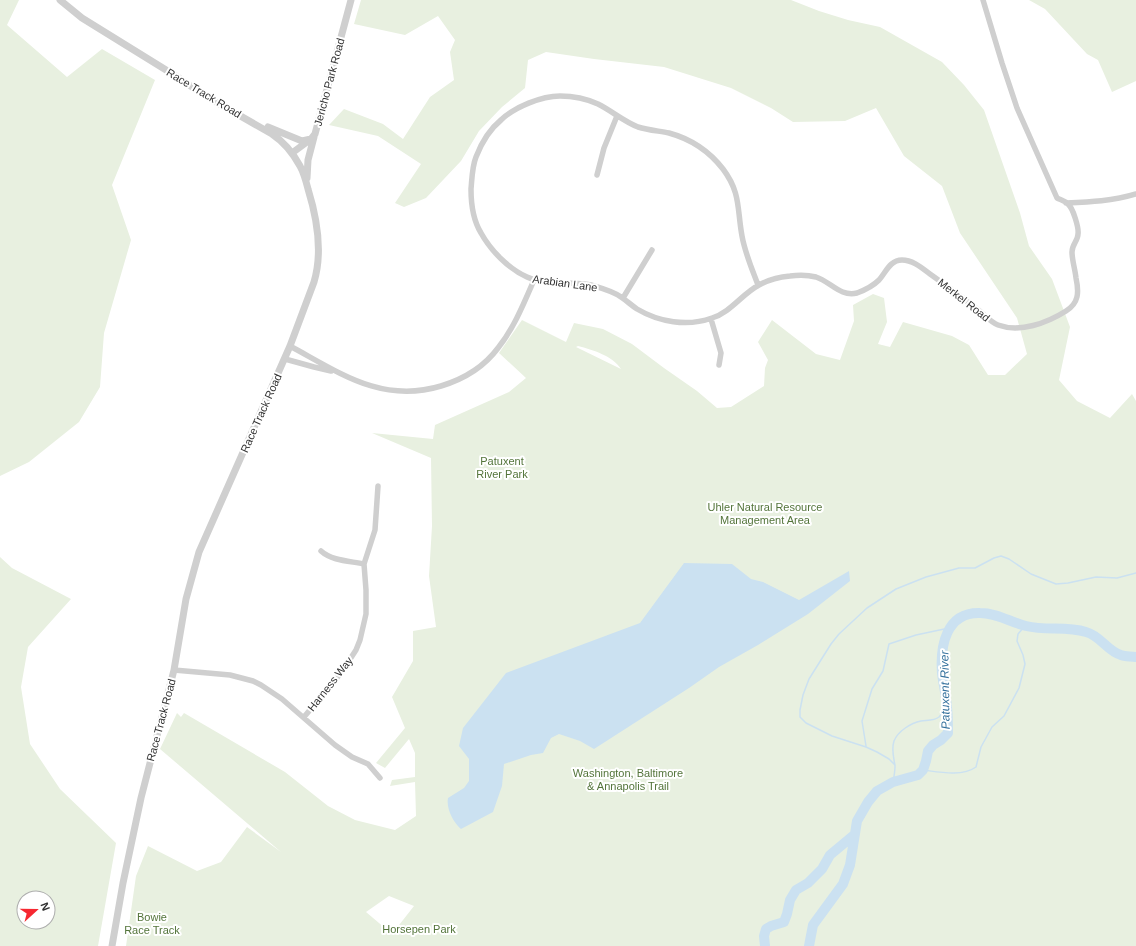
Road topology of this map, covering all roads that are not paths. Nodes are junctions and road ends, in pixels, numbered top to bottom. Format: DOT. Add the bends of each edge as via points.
graph roads {
  1 [pos="60,0"];
  2 [pos="351,0"];
  3 [pos="983,0"];
  4 [pos="617,116"];
  5 [pos="258,126"];
  6 [pos="313,137"];
  7 [pos="292,153"];
  8 [pos="597,175"];
  9 [pos="308,188"];
  10 [pos="1136,194"];
  11 [pos="1066,203"];
  12 [pos="652,250"];
  13 [pos="534,280"];
  14 [pos="758,285"];
  15 [pos="623,298"];
  16 [pos="711,319"];
  17 [pos="290,346"];
  18 [pos="284,359"];
  19 [pos="719,365"];
  20 [pos="337,372"];
  21 [pos="378,486"];
  22 [pos="321,550"];
  23 [pos="364,564"];
  24 [pos="174,670"];
  25 [pos="304,717"];
  26 [pos="380,778"];
  27 [pos="112,946"];
  1 -- 5 [label="street, Race Track Road" via="82,18 202,94"];
  2 -- 6 [label="street, Jericho Park Road"];
  3 -- 11 [label="street, Merkel Road" via="1023,122 1056,195"];
  4 -- 8 [label="street" via="604,148"];
  4 -- 13 [label="street, Arabian Lane" via="595,103 578,98 559,96 538,100 502,119 483,142 472,174 471,200 476,225 488,244 506,263"];
  4 -- 14 [label="street, Arabian Lane" via="637,126 691,142 720,165 736,194 743,242"];
  5 -- 6 [label="street" via="265,126 302,141"];
  5 -- 7 [label="street, Race Track Road" via="281,140"];
  6 -- 7 [label="street, Jericho Park Road"];
  6 -- 9 [label="street" via="308,160"];
  7 -- 9 [label="street, Race Track Road"];
  9 -- 17 [label="street, Race Track Road" via="316,216 318,272"];
  10 -- 11 [label="street" via="1125,198"];
  11 -- 14 [label="street, Merkel Road" via="1072,209 1079,232 1072,248 1078,295 1065,312 1031,327 1005,326 993,322 932,275 908,260 893,262 876,283 863,291 850,294 840,292 812,276 787,276"];
  12 -- 15 [label="street"];
  13 -- 15 [label="street, Arabian Lane" via="588,285 608,290"];
  13 -- 20 [label="street" via="514,322 499,346 486,362 455,382 423,390 395,392 356,381"];
  14 -- 16 [label="street, Arabian Lane"];
  15 -- 16 [label="street, Arabian Lane" via="648,316 667,321 678,323"];
  16 -- 19 [label="street" via="721,353"];
  17 -- 18 [label="street, Race Track Road"];
  17 -- 20 [label="street"];
  18 -- 20 [label="street"];
  18 -- 24 [label="street, Race Track Road" via="199,552 186,599"];
  21 -- 23 [label="street, Harness Way" via="374,530"];
  22 -- 23 [label="street" via="326,555 338,559"];
  23 -- 25 [label="street, Harness Way" via="366,614 360,640 341,673"];
  24 -- 25 [label="street" via="219,673 253,681 270,690"];
  24 -- 27 [label="street, Race Track Road" via="130,848"];
  25 -- 26 [label="street" via="321,734 352,757 368,764"];
}
